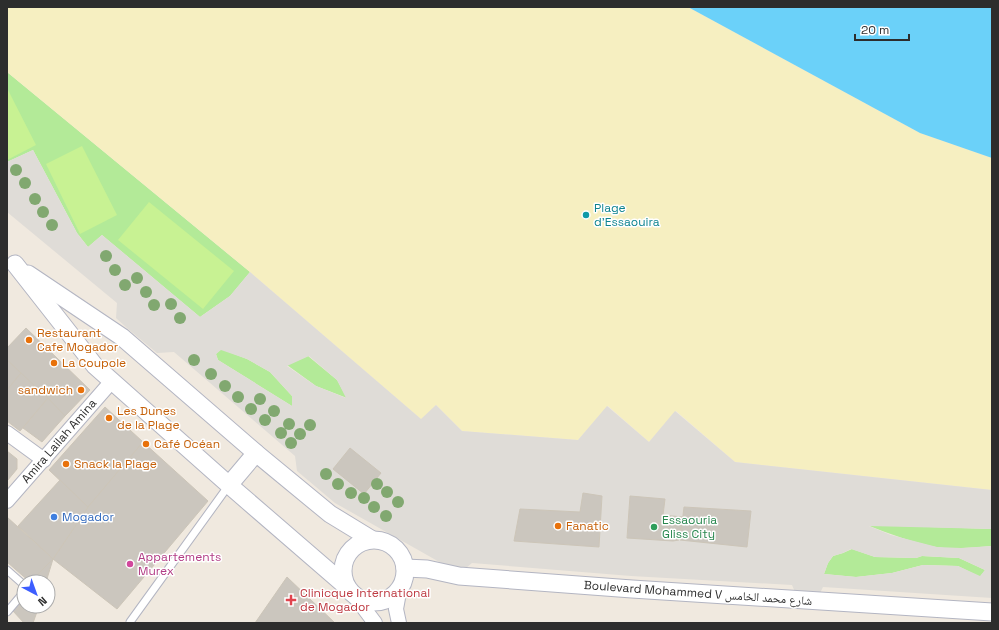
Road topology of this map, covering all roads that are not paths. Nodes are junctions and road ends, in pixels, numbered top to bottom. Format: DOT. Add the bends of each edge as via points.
graph roads {
  1 [pos="11,261"];
  2 [pos="112,381"];
  3 [pos="7,433"];
  4 [pos="256,453"];
  5 [pos="44,460"];
  6 [pos="229,486"];
  7 [pos="7,501"];
  8 [pos="371,539"];
  9 [pos="405,568"];
  10 [pos="7,570"];
  11 [pos="16,578"];
  12 [pos="400,587"];
  13 [pos="350,591"];
  14 [pos="16,601"];
  15 [pos="7,612"];
  16 [pos="992,612"];
  17 [pos="130,622"];
  18 [pos="375,623"];
  19 [pos="399,623"];
  1 -- 2 [label="street" via="95,366"];
  1 -- 4 [label="street" via="122,337"];
  2 -- 5 [label="street, Amira Lailah Amina"];
  2 -- 6 [label="street"];
  3 -- 5 [label="street"];
  4 -- 6 [label="street"];
  4 -- 8 [label="street" via="330,514"];
  5 -- 7 [label="street, Amira Lailah Amina"];
  6 -- 13 [label="street"];
  6 -- 17 [label="lane"];
  8 -- 9 [label="street" via="381,540 398,550"];
  8 -- 13 [label="street" via="352,548 346,556 343,577"];
  9 -- 12 [label="street"];
  9 -- 16 [label="street, Boulevard Mohammed V شارع محمد الخامس" via="427,569 460,576 632,589"];
  10 -- 11 [label="lane"];
  12 -- 13 [label="street" via="394,595 374,602 363,600"];
  12 -- 19 [label="street" via="396,609"];
  13 -- 18 [label="street"];
  14 -- 15 [label="lane"];
}
